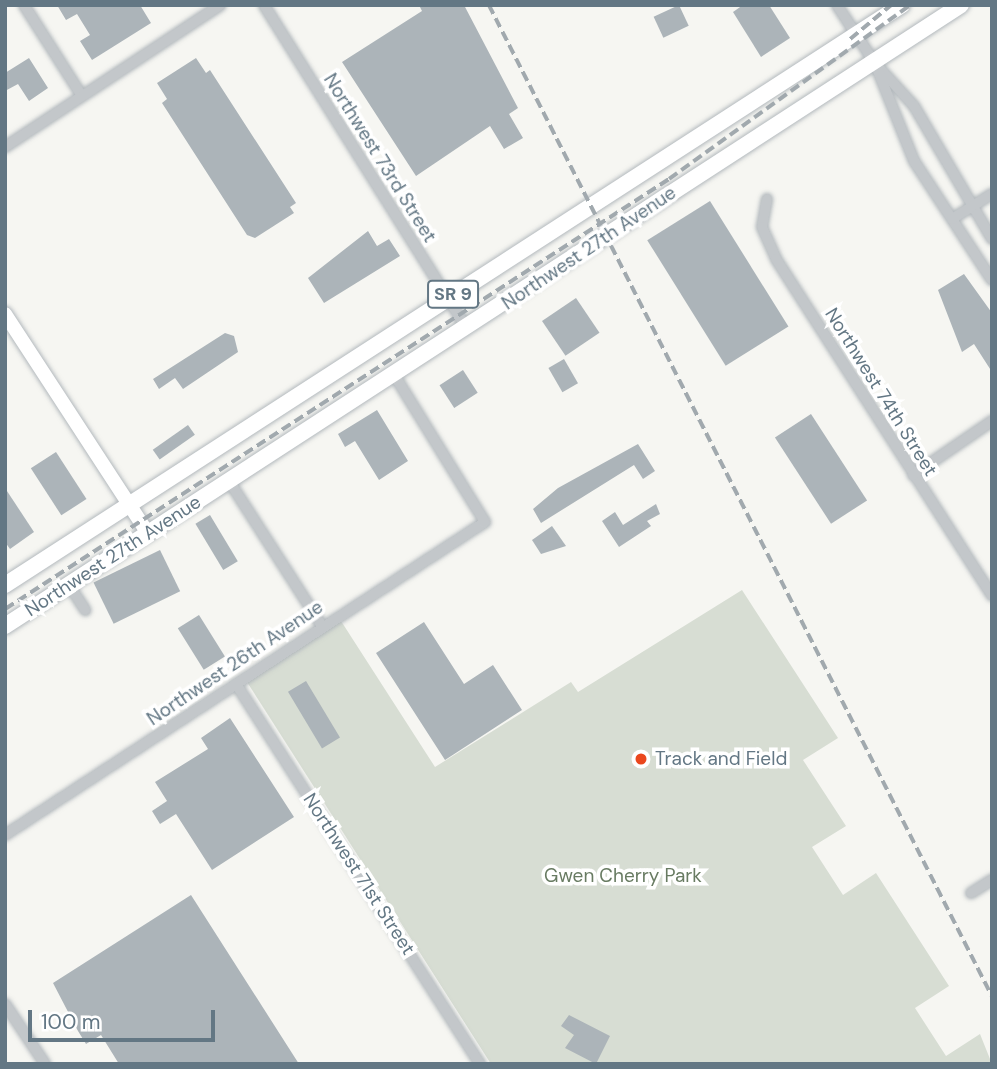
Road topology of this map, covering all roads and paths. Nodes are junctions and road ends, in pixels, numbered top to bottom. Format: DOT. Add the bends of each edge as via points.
graph roads {
  1 [pos="24,5"];
  2 [pos="219,5"];
  3 [pos="264,5"];
  4 [pos="837,5"];
  5 [pos="902,5"];
  6 [pos="961,5"];
  7 [pos="857,34"];
  8 [pos="874,62"];
  9 [pos="82,96"];
  10 [pos="5,147"];
  11 [pos="992,194"];
  12 [pos="767,199"];
  13 [pos="971,207"];
  14 [pos="952,219"];
  15 [pos="992,239"];
  16 [pos="992,281"];
  17 [pos="447,298"];
  18 [pos="5,314"];
  19 [pos="468,329"];
  20 [pos="395,376"];
  21 [pos="992,421"];
  22 [pos="913,475"];
  23 [pos="229,481"];
  24 [pos="129,505"];
  25 [pos="147,532"];
  26 [pos="5,585"];
  27 [pos="69,585"];
  28 [pos="992,596"];
  29 [pos="85,610"];
  30 [pos="5,626"];
  31 [pos="322,626"];
  32 [pos="236,684"];
  33 [pos="5,835"];
  34 [pos="992,880"];
  35 [pos="971,893"];
  36 [pos="5,1004"];
  37 [pos="45,1064"];
  38 [pos="480,1064"];
  1 -- 9 [label="street"];
  2 -- 9 [label="street"];
  3 -- 17 [label="street, Northwest 73rd Street"];
  4 -- 7 [label="street"];
  5 -- 7 [label="main road, Northwest 27th Avenue / SR 9"];
  6 -- 8 [label="main road, Northwest 27th Avenue / SR 9"];
  7 -- 8 [label="street"];
  7 -- 17 [label="main road, Northwest 27th Avenue / SR 9"];
  8 -- 13 [label="street" via="914,106"];
  8 -- 14 [label="street" via="914,162"];
  8 -- 19 [label="main road, Northwest 27th Avenue / SR 9"];
  9 -- 10 [label="street"];
  11 -- 13 [label="street"];
  12 -- 22 [label="street, Northwest 74th Street" via="762,227 768,245"];
  13 -- 14 [label="street"];
  13 -- 15 [label="street"];
  14 -- 16 [label="street"];
  17 -- 19 [label="street, Northwest 73rd Street"];
  17 -- 24 [label="main road, Northwest 27th Avenue / SR 9"];
  18 -- 24 [label="street"];
  19 -- 20 [label="main road, Northwest 27th Avenue / SR 9"];
  20 -- 23 [label="main road, Northwest 27th Avenue / SR 9"];
  20 -- 31 [label="street, Northwest 26th Avenue" via="485,522"];
  21 -- 22 [label="street"];
  22 -- 28 [label="street, Northwest 74th Street"];
  23 -- 25 [label="main road, Northwest 27th Avenue / SR 9"];
  23 -- 31 [label="street"];
  24 -- 25 [label="street"];
  24 -- 26 [label="main road, Northwest 27th Avenue / SR 9"];
  25 -- 27 [label="main road, Northwest 27th Avenue / SR 9"];
  27 -- 29 [label="street"];
  27 -- 30 [label="main road, Northwest 27th Avenue / SR 9"];
  31 -- 32 [label="street, Northwest 26th Avenue"];
  32 -- 33 [label="street, Northwest 26th Avenue"];
  32 -- 38 [label="street, Northwest 71st Street"];
  34 -- 35 [label="street"];
  36 -- 37 [label="street"];
}
